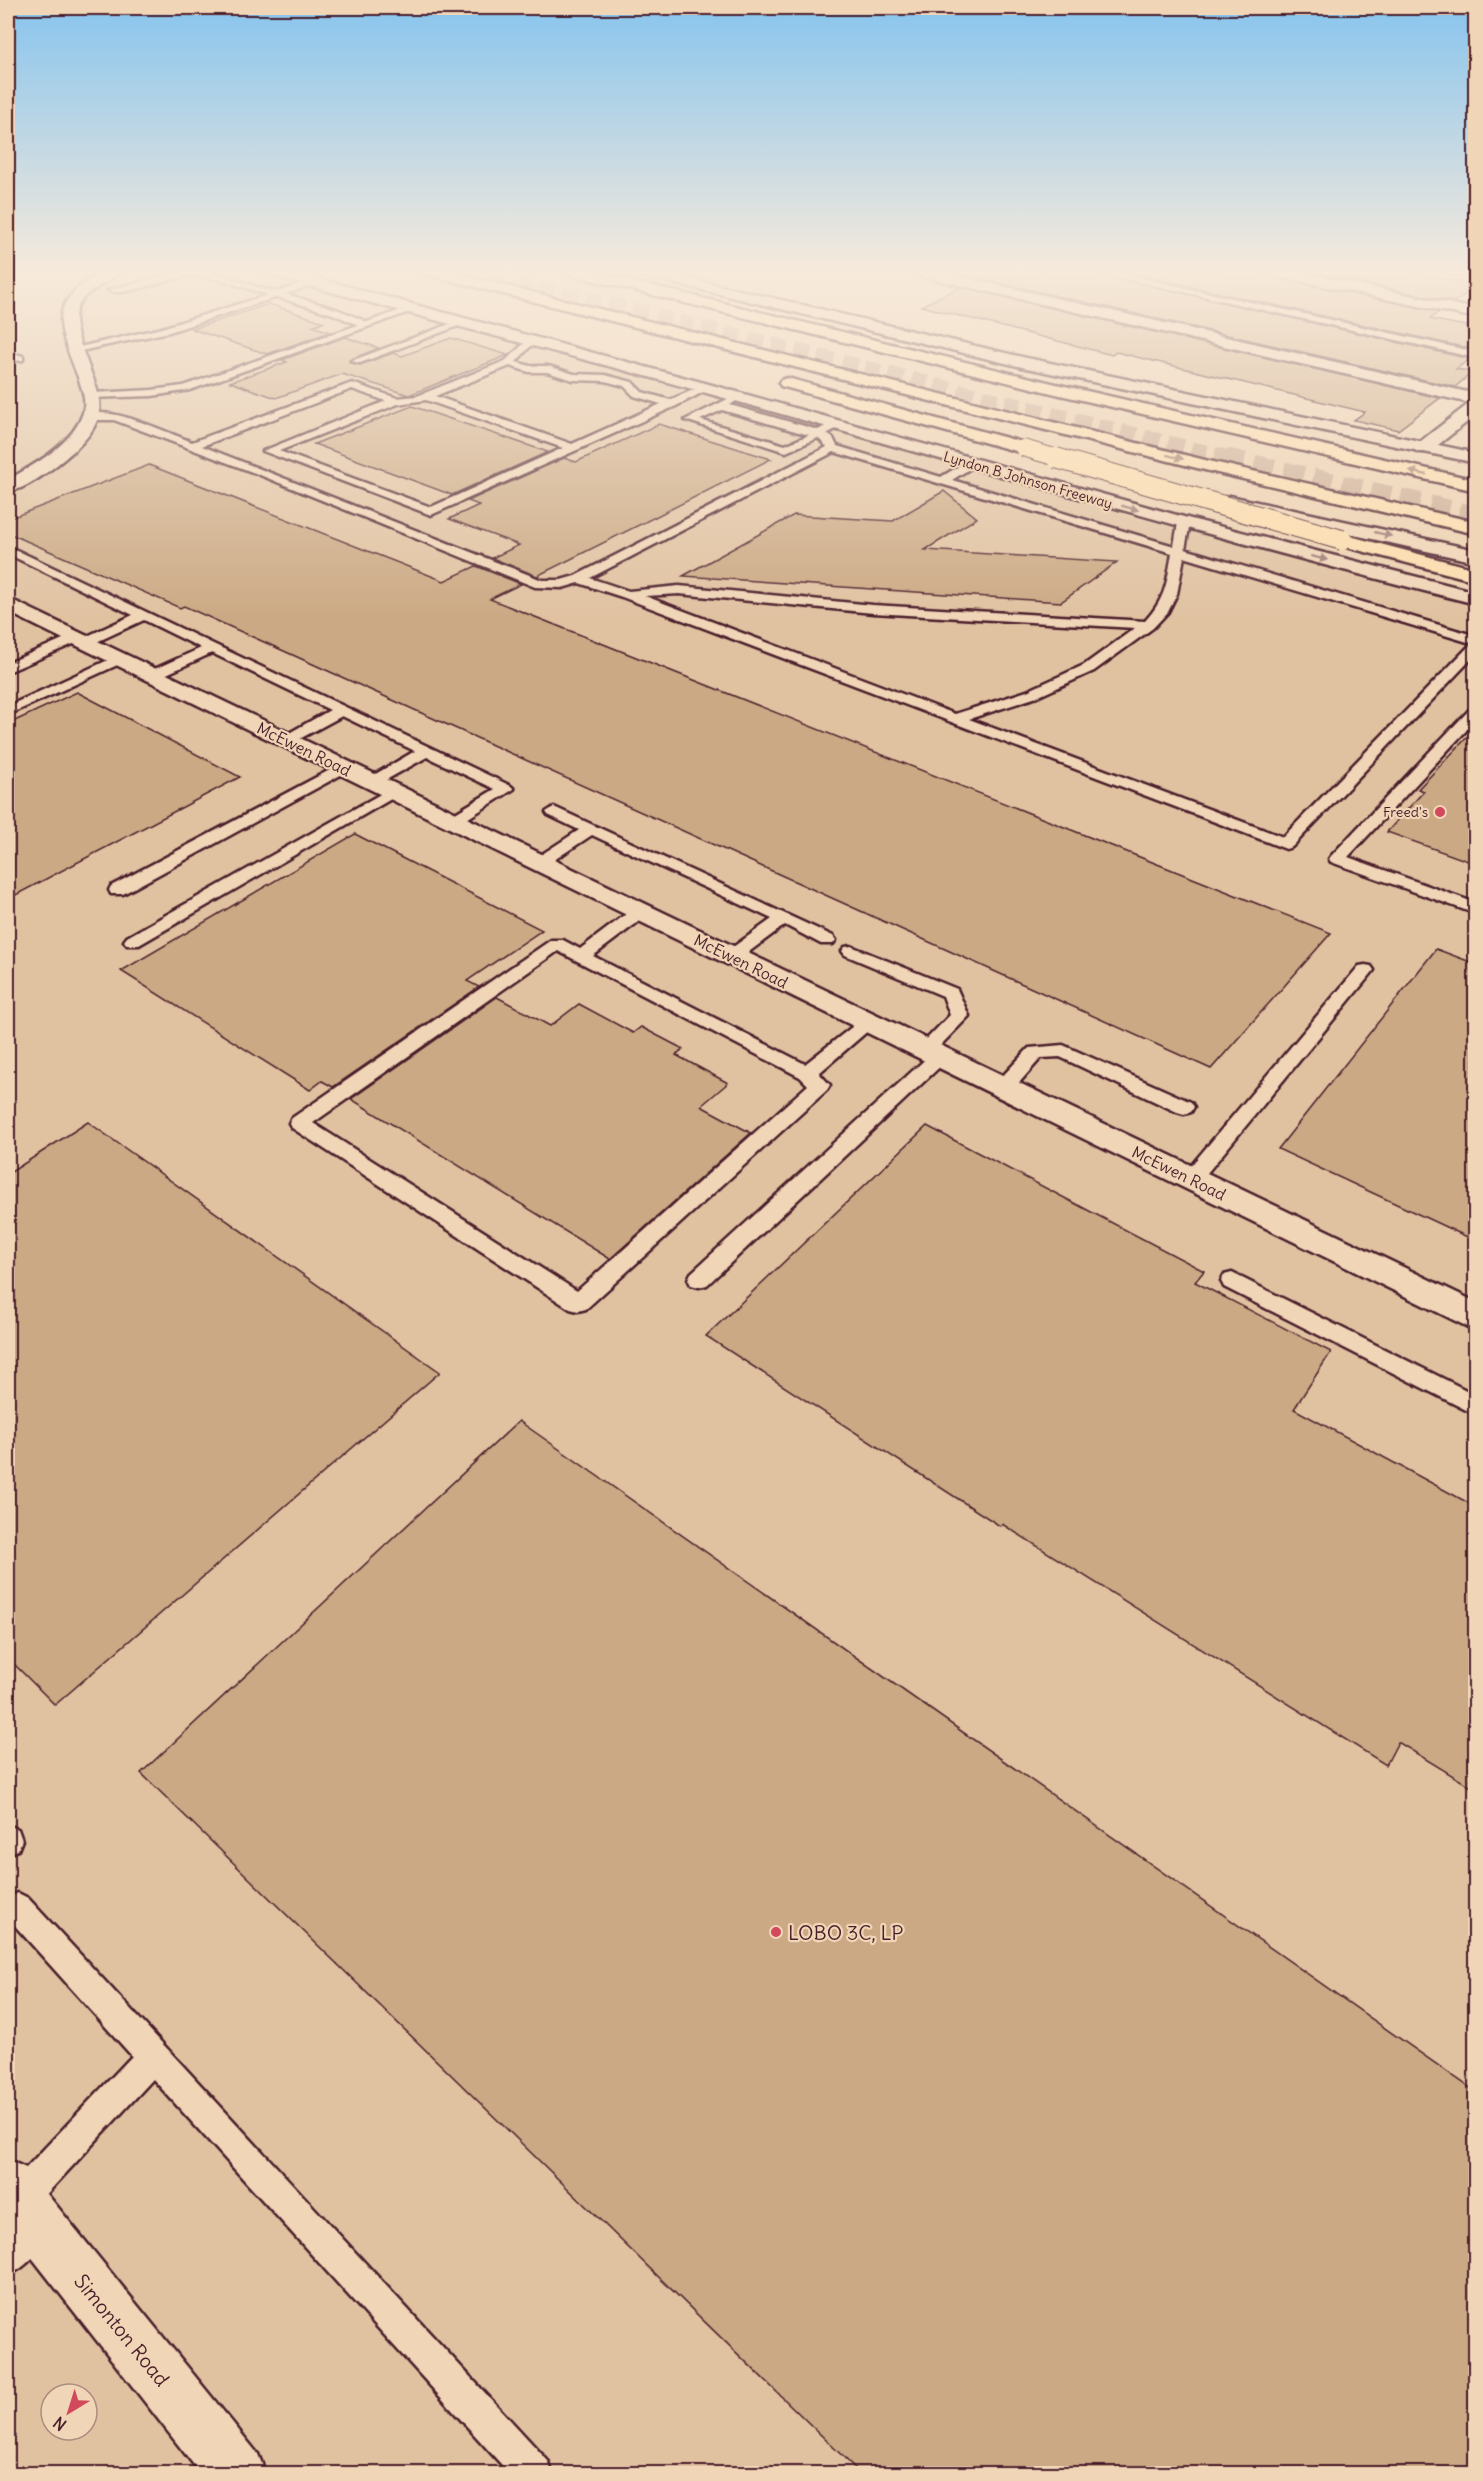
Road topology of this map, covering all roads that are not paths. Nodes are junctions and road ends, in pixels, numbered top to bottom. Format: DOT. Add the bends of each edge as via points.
graph roads {
  1 [pos="89,386"];
  2 [pos="192,386"];
  3 [pos="451,386"];
  4 [pos="630,386"];
  5 [pos="698,386"];
  6 [pos="743,386"];
  7 [pos="796,386"];
  8 [pos="887,386"];
  9 [pos="1048,386"];
  10 [pos="1134,386"];
  11 [pos="1418,386"];
  12 [pos="706,388"];
  13 [pos="93,396"];
  14 [pos="425,396"];
  15 [pos="738,397"];
  16 [pos="1476,399"];
  17 [pos="396,401"];
  18 [pos="672,404"];
  19 [pos="721,406"];
  20 [pos="1476,406"];
  21 [pos="90,417"];
  22 [pos="1178,417"];
  23 [pos="827,429"];
  24 [pos="192,446"];
  25 [pos="573,448"];
  26 [pos="833,448"];
  27 [pos="1423,448"];
  28 [pos="1476,458"];
  29 [pos="297,461"];
  30 [pos="970,464"];
  31 [pos="1476,470"];
  32 [pos="264,473"];
  33 [pos="942,481"];
  34 [pos="1476,486"];
  35 [pos="8,487"];
  36 [pos="1184,523"];
  37 [pos="1476,528"];
  38 [pos="1178,552"];
  39 [pos="12,556"];
  40 [pos="1476,556"];
  41 [pos="1476,575"];
  42 [pos="579,579"];
  43 [pos="627,594"];
  44 [pos="1476,598"];
  45 [pos="8,604"];
  46 [pos="144,615"];
  47 [pos="1148,625"];
  48 [pos="81,640"];
  49 [pos="1476,640"];
  50 [pos="1476,646"];
  51 [pos="212,648"];
  52 [pos="119,659"];
  53 [pos="8,668"];
  54 [pos="153,675"];
  55 [pos="341,710"];
  56 [pos="8,711"];
  57 [pos="1476,711"];
  58 [pos="953,719"];
  59 [pos="287,740"];
  60 [pos="426,751"];
  61 [pos="343,768"];
  62 [pos="383,787"];
  63 [pos="554,812"];
  64 [pos="453,821"];
  65 [pos="591,829"];
  66 [pos="539,863"];
  67 [pos="117,890"];
  68 [pos="1476,909"];
  69 [pos="640,912"];
  70 [pos="784,918"];
  71 [pos="827,940"];
  72 [pos="133,941"];
  73 [pos="851,951"];
  74 [pos="580,956"];
  75 [pos="732,956"];
  76 [pos="1365,970"];
  77 [pos="868,1023"];
  78 [pos="932,1054"];
  79 [pos="807,1073"];
  80 [pos="1003,1088"];
  81 [pos="1184,1107"];
  82 [pos="1191,1179"];
  83 [pos="699,1279"];
  84 [pos="1232,1281"];
  85 [pos="1476,1318"];
  86 [pos="1476,1406"];
  87 [pos="18,1908"];
  88 [pos="154,2056"];
  89 [pos="18,2217"];
  90 [pos="238,2474"];
  91 [pos="535,2474"];
  1 -- 13 [label="main road"];
  2 -- 13 [label="lane" via="161,393"];
  3 -- 14 [label="lane"];
  4 -- 18 [label="lane" via="638,394"];
  5 -- 12 [label="main road, Lyndon B Johnson Freeway"];
  6 -- 40 [label="main road, one-way" via="1007,456"];
  7 -- 41 [label="highway, bridge"];
  8 -- 37 [label="highway, one-way"];
  9 -- 22 [label="highway"];
  10 -- 27 [label="main road"];
  11 -- 16 [label="main road"];
  12 -- 15 [label="main road, Lyndon B Johnson Freeway"];
  12 -- 18 [label="lane"];
  13 -- 21 [label="main road"];
  14 -- 17 [label="lane"];
  14 -- 25 [label="lane"];
  15 -- 19 [label="lane"];
  15 -- 23 [label="main road, Lyndon B Johnson Freeway"];
  17 -- 24 [label="lane" via="352,386"];
  17 -- 29 [label="lane" via="269,451"];
  18 -- 25 [label="lane"];
  19 -- 23 [label="lane"];
  19 -- 23 [label="lane" via="690,420 786,449"];
  20 -- 27 [label="main road"];
  21 -- 24 [label="lane" via="115,417"];
  21 -- 35 [label="main road" via="64,449"];
  22 -- 31 [label="highway" via="1253,424"];
  34 -- 22 [label="highway, one-way"];
  23 -- 26 [label="lane"];
  23 -- 30 [label="main road, Lyndon B Johnson Freeway"];
  24 -- 32 [label="lane"];
  25 -- 29 [label="lane" via="431,512"];
  26 -- 33 [label="lane"];
  26 -- 42 [label="lane"];
  27 -- 28 [label="main road"];
  29 -- 32 [label="lane"];
  30 -- 33 [label="lane"];
  30 -- 36 [label="main road, Lyndon B Johnson Freeway, one-way"];
  32 -- 42 [label="lane" via="540,584"];
  33 -- 38 [label="lane"];
  36 -- 38 [label="lane"];
  36 -- 44 [label="main road, Lyndon B Johnson Freeway, one-way"];
  38 -- 47 [label="lane" via="1171,594"];
  38 -- 49 [label="lane"];
  39 -- 46 [label="lane"];
  42 -- 43 [label="lane"];
  43 -- 47 [label="lane" via="679,590 873,609"];
  43 -- 58 [label="lane"];
  45 -- 48 [label="main road, McEwen Road"];
  46 -- 48 [label="lane"];
  46 -- 51 [label="lane"];
  47 -- 58 [label="lane" via="1089,668 1032,694"];
  48 -- 52 [label="main road, McEwen Road"];
  48 -- 53 [label="lane"];
  50 -- 58 [label="lane" via="1286,844"];
  51 -- 54 [label="lane"];
  51 -- 55 [label="lane"];
  52 -- 54 [label="main road, McEwen Road"];
  52 -- 56 [label="lane"];
  54 -- 59 [label="main road, McEwen Road"];
  55 -- 59 [label="lane"];
  55 -- 60 [label="lane"];
  57 -- 68 [label="lane" via="1337,859"];
  59 -- 61 [label="main road, McEwen Road"];
  60 -- 62 [label="lane"];
  60 -- 64 [label="lane" via="506,789"];
  61 -- 62 [label="main road, McEwen Road"];
  61 -- 67 [label="lane"];
  62 -- 64 [label="main road, McEwen Road"];
  62 -- 72 [label="lane"];
  63 -- 65 [label="lane"];
  64 -- 66 [label="main road, McEwen Road"];
  65 -- 66 [label="lane"];
  65 -- 70 [label="lane"];
  66 -- 69 [label="main road, McEwen Road"];
  69 -- 74 [label="lane"];
  69 -- 75 [label="main road, McEwen Road"];
  70 -- 71 [label="lane"];
  70 -- 75 [label="lane"];
  73 -- 78 [label="lane" via="951,993 960,1016"];
  74 -- 79 [label="lane"];
  74 -- 79 [label="lane" via="557,944 299,1123 578,1304 820,1085"];
  75 -- 77 [label="main road, McEwen Road"];
  76 -- 82 [label="lane"];
  77 -- 78 [label="main road, McEwen Road"];
  77 -- 79 [label="lane"];
  78 -- 80 [label="main road, McEwen Road"];
  78 -- 83 [label="lane"];
  80 -- 81 [label="lane" via="1036,1052 1063,1051"];
  80 -- 82 [label="main road, McEwen Road"];
  82 -- 85 [label="main road, McEwen Road"];
  84 -- 86 [label="lane"];
  87 -- 88 [label="lane"];
  88 -- 89 [label="lane"];
  88 -- 91 [label="lane"];
  89 -- 90 [label="main road, Simonton Road"];
}
